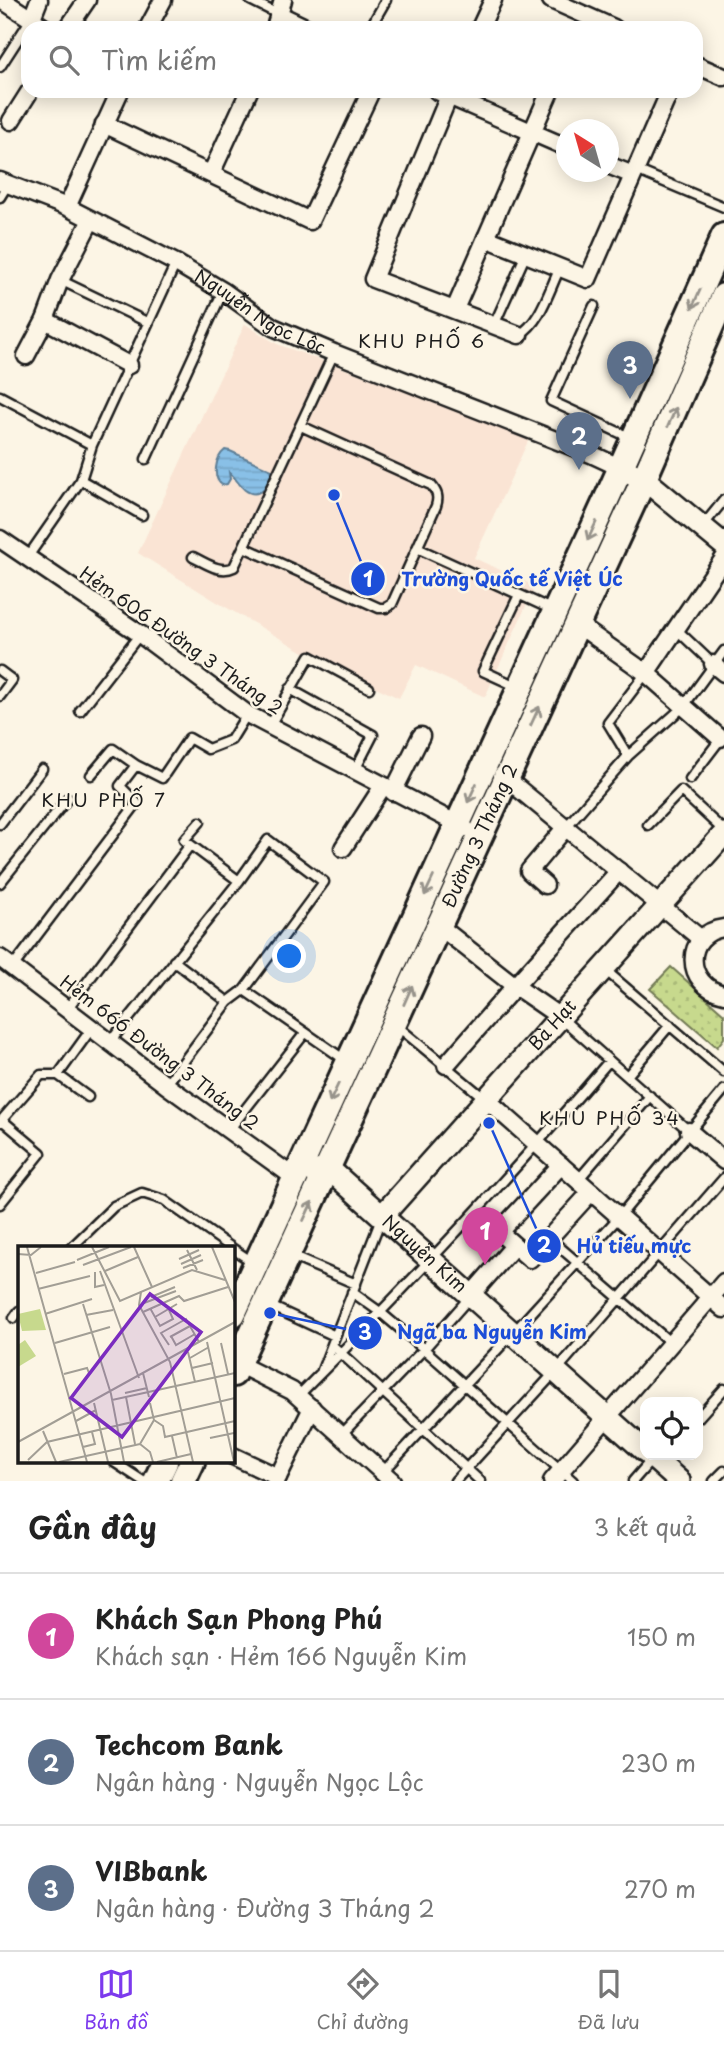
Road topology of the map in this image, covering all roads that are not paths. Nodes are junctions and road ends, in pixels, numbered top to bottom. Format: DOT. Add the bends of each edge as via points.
graph roads {
  1 [pos="2,0"];
  2 [pos="39,0"];
  3 [pos="87,0"];
  4 [pos="163,0"];
  5 [pos="250,0"];
  6 [pos="386,0"];
  7 [pos="493,0"];
  8 [pos="551,0"];
  9 [pos="279,14"];
  10 [pos="35,21"];
  11 [pos="38,21"];
  12 [pos="73,21"];
  13 [pos="152,21"];
  14 [pos="374,21"];
  15 [pos="483,21"];
  16 [pos="581,21"];
  17 [pos="21,42"];
  18 [pos="0,66"];
  19 [pos="703,68"];
  20 [pos="724,77"];
  21 [pos="26,98"];
  22 [pos="117,98"];
  23 [pos="246,98"];
  24 [pos="368,98"];
  25 [pos="443,98"];
  26 [pos="456,98"];
  27 [pos="547,98"];
  28 [pos="667,98"];
  29 [pos="11,121"];
  30 [pos="104,124"];
  31 [pos="531,132"];
  32 [pos="556,143"];
  33 [pos="619,168"];
  34 [pos="634,173"];
  35 [pos="211,174"];
  36 [pos="3,187"];
  37 [pos="67,207"];
  38 [pos="724,207"];
  39 [pos="91,220"];
  40 [pos="724,236"];
  41 [pos="486,238"];
  42 [pos="526,254"];
  43 [pos="176,263"];
  44 [pos="560,268"];
  45 [pos="60,280"];
  46 [pos="223,291"];
  47 [pos="724,296"];
  48 [pos="594,306"];
  49 [pos="455,309"];
  50 [pos="45,320"];
  51 [pos="147,322"];
  52 [pos="494,325"];
  53 [pos="519,335"];
  54 [pos="334,353"];
  55 [pos="26,356"];
  56 [pos="129,365"];
  57 [pos="0,396"];
  58 [pos="301,426"];
  59 [pos="633,439"];
  60 [pos="92,445"];
  61 [pos="146,459"];
  62 [pos="621,468"];
  63 [pos="644,479"];
  64 [pos="81,480"];
  65 [pos="724,500"];
  66 [pos="142,515"];
  67 [pos="702,527"];
  68 [pos="0,539"];
  69 [pos="724,545"];
  70 [pos="244,547"];
  71 [pos="417,548"];
  72 [pos="193,557"];
  73 [pos="27,558"];
  74 [pos="724,558"];
  75 [pos="519,595"];
  76 [pos="555,612"];
  77 [pos="577,624"];
  78 [pos="675,628"];
  79 [pos="140,634"];
  80 [pos="720,662"];
  81 [pos="0,671"];
  82 [pos="646,673"];
  83 [pos="369,688"];
  84 [pos="520,688"];
  85 [pos="290,690"];
  86 [pos="0,696"];
  87 [pos="683,707"];
  88 [pos="80,711"];
  89 [pos="247,714"];
  90 [pos="269,727"];
  91 [pos="421,736"];
  92 [pos="723,738"];
  93 [pos="628,756"];
  94 [pos="486,762"];
  95 [pos="136,765"];
  96 [pos="42,769"];
  97 [pos="354,772"];
  98 [pos="91,775"];
  99 [pos="506,778"];
  100 [pos="690,779"];
  101 [pos="388,789"];
  102 [pos="68,798"];
  103 [pos="200,822"];
  104 [pos="0,824"];
  105 [pos="457,824"];
  106 [pos="648,825"];
  107 [pos="566,827"];
  108 [pos="724,832"];
  109 [pos="480,836"];
  110 [pos="190,845"];
  111 [pos="343,848"];
  112 [pos="619,871"];
  113 [pos="239,881"];
  114 [pos="0,883"];
  115 [pos="545,885"];
  116 [pos="661,905"];
  117 [pos="439,926"];
  118 [pos="724,928"];
  119 [pos="701,939"];
  120 [pos="174,961"];
  121 [pos="6,962"];
  122 [pos="604,969"];
  123 [pos="514,986"];
  124 [pos="244,990"];
  125 [pos="724,994"];
  126 [pos="228,1002"];
  127 [pos="67,1009"];
  128 [pos="560,1017"];
  129 [pos="394,1024"];
  130 [pos="670,1025"];
  131 [pos="92,1028"];
  132 [pos="304,1033"];
  133 [pos="110,1042"];
  134 [pos="609,1061"];
  135 [pos="348,1062"];
  136 [pos="446,1065"];
  137 [pos="724,1072"];
  138 [pos="58,1075"];
  139 [pos="627,1076"];
  140 [pos="166,1085"];
  141 [pos="724,1090"];
  142 [pos="650,1096"];
  143 [pos="88,1097"];
  144 [pos="487,1100"];
  145 [pos="1,1121"];
  146 [pos="229,1130"];
  147 [pos="690,1131"];
  148 [pos="537,1144"];
  149 [pos="724,1161"];
  150 [pos="561,1165"];
  151 [pos="328,1168"];
  152 [pos="295,1178"];
  153 [pos="724,1178"];
  154 [pos="578,1180"];
  155 [pos="591,1192"];
  156 [pos="0,1203"];
  157 [pos="382,1216"];
  158 [pos="620,1217"];
  159 [pos="548,1238"];
  160 [pos="73,1246"];
  161 [pos="228,1246"];
  162 [pos="514,1246"];
  163 [pos="234,1250"];
  164 [pos="661,1253"];
  165 [pos="430,1260"];
  166 [pos="577,1262"];
  167 [pos="256,1264"];
  168 [pos="283,1266"];
  169 [pos="724,1282"];
  170 [pos="354,1288"];
  171 [pos="471,1295"];
  172 [pos="711,1297"];
  173 [pos="619,1299"];
  174 [pos="265,1304"];
  175 [pos="724,1309"];
  176 [pos="234,1312"];
  177 [pos="380,1312"];
  178 [pos="513,1334"];
  179 [pos="334,1340"];
  180 [pos="671,1343"];
  181 [pos="424,1349"];
  182 [pos="340,1353"];
  183 [pos="239,1357"];
  184 [pos="556,1371"];
  185 [pos="321,1373"];
  186 [pos="465,1385"];
  187 [pos="724,1389"];
  188 [pos="382,1392"];
  189 [pos="298,1396"];
  190 [pos="312,1408"];
  191 [pos="703,1412"];
  192 [pos="607,1417"];
  193 [pos="509,1424"];
  194 [pos="423,1429"];
  195 [pos="341,1434"];
  196 [pos="640,1444"];
  197 [pos="234,1457"];
  198 [pos="651,1460"];
  199 [pos="658,1460"];
  200 [pos="117,1464"];
  201 [pos="164,1464"];
  202 [pos="191,1464"];
  203 [pos="466,1468"];
  204 [pos="724,1471"];
  205 [pos="387,1477"];
  206 [pos="562,1477"];
  207 [pos="277,1479"];
  208 [pos="143,1481"];
  209 [pos="156,1481"];
  210 [pos="183,1481"];
  211 [pos="455,1481"];
  212 [pos="480,1481"];
  213 [pos="633,1481"];
  214 [pos="679,1481"];
  215 [pos="714,1481"];
  1 -- 10 [label="street"];
  2 -- 11 [label="street"];
  3 -- 12 [label="street"];
  4 -- 13 [label="street"];
  5 -- 9 [label="lane"];
  6 -- 14 [label="lane"];
  7 -- 15 [label="street"];
  8 -- 16 [label="street"];
  17 -- 18 [label="lane"];
  19 -- 20 [label="street"];
  21 -- 29 [label="street"];
  22 -- 30 [label="street"];
  23 -- 35 [label="street"];
  24 -- 35 [label="street" via="310,221"];
  25 -- 49 [label="street" via="373,279"];
  26 -- 31 [label="street"];
  27 -- 31 [label="street"];
  28 -- 34 [label="street"];
  30 -- 35 [label="street"];
  30 -- 37 [label="street"];
  31 -- 32 [label="street"];
  31 -- 41 [label="street"];
  33 -- 34 [label="street"];
  34 -- 38 [label="lane"];
  34 -- 44 [label="street" via="588,279"];
  36 -- 37 [label="street, Nguyễn Ngọc Lộc"];
  37 -- 39 [label="street, Nguyễn Ngọc Lộc"];
  39 -- 43 [label="street, Nguyễn Ngọc Lộc"];
  39 -- 45 [label="street"];
  40 -- 59 [label="main road, Đường 3 Tháng 2, one-way"];
  41 -- 42 [label="street"];
  41 -- 49 [label="street"];
  42 -- 44 [label="street"];
  42 -- 52 [label="lane"];
  43 -- 46 [label="street, Nguyễn Ngọc Lộc"];
  43 -- 51 [label="lane"];
  44 -- 53 [label="lane" via="535,320"];
  45 -- 50 [label="street"];
  45 -- 51 [label="lane"];
  46 -- 54 [label="street, Nguyễn Ngọc Lộc" via="273,327"];
  46 -- 61 [label="lane"];
  63 -- 47 [label="main road, Đường 3 Tháng 2, one-way"];
  48 -- 59 [label="lane" via="551,401"];
  49 -- 52 [label="street"];
  50 -- 55 [label="street"];
  50 -- 56 [label="street"];
  51 -- 56 [label="lane"];
  52 -- 53 [label="street"];
  54 -- 58 [label="lane"];
  54 -- 62 [label="street, Nguyễn Ngọc Lộc"];
  56 -- 60 [label="lane"];
  57 -- 60 [label="lane"];
  58 -- 70 [label="lane"];
  58 -- 71 [label="lane" via="431,485 439,499"];
  59 -- 62 [label="main road, Đường 3 Tháng 2"];
  60 -- 64 [label="lane"];
  62 -- 63 [label="street, Nguyễn Ngọc Lộc"];
  62 -- 76 [label="main road, Đường 3 Tháng 2, one-way"];
  63 -- 67 [label="street, Nguyễn Ngọc Lộc"];
  63 -- 77 [label="main road, Đường 3 Tháng 2"];
  64 -- 66 [label="lane"];
  64 -- 73 [label="lane"];
  65 -- 67 [label="lane"];
  67 -- 69 [label="street, Nguyễn Ngọc Lộc"];
  68 -- 73 [label="street, Hẻm 606 Đường 3 Tháng 2"];
  70 -- 71 [label="lane" via="379,608 392,604"];
  70 -- 72 [label="lane" via="227,570"];
  71 -- 75 [label="lane"];
  73 -- 79 [label="street, Hẻm 606 Đường 3 Tháng 2"];
  74 -- 78 [label="street"];
  75 -- 76 [label="lane"];
  75 -- 84 [label="lane" via="484,671"];
  76 -- 84 [label="main road, Đường 3 Tháng 2"];
  77 -- 82 [label="street"];
  99 -- 77 [label="main road, Đường 3 Tháng 2, one-way"];
  78 -- 80 [label="lane"];
  78 -- 82 [label="street"];
  79 -- 88 [label="lane"];
  79 -- 89 [label="street, Hẻm 606 Đường 3 Tháng 2"];
  80 -- 87 [label="lane"];
  81 -- 86 [label="lane" via="12,680"];
  82 -- 87 [label="street"];
  82 -- 93 [label="lane" via="608,723"];
  83 -- 85 [label="lane" via="310,656"];
  84 -- 94 [label="main road, Đường 3 Tháng 2"];
  85 -- 90 [label="lane"];
  85 -- 97 [label="lane" via="373,735"];
  87 -- 92 [label="street"];
  87 -- 93 [label="lane"];
  89 -- 90 [label="street, Hẻm 606 Đường 3 Tháng 2"];
  89 -- 95 [label="lane" via="231,740 208,749 189,738 162,778"];
  90 -- 97 [label="street, Hẻm 606 Đường 3 Tháng 2"];
  91 -- 101 [label="street"];
  92 -- 100 [label="lane"];
  93 -- 107 [label="lane"];
  94 -- 99 [label="street"];
  94 -- 105 [label="main road, Đường 3 Tháng 2, one-way"];
  95 -- 98 [label="lane" via="113,748"];
  95 -- 121 [label="lane" via="120,786 137,803"];
  96 -- 104 [label="lane"];
  97 -- 101 [label="street, Hẻm 606 Đường 3 Tháng 2"];
  99 -- 107 [label="street"];
  99 -- 109 [label="main road, Đường 3 Tháng 2"];
  101 -- 105 [label="street, Hẻm 606 Đường 3 Tháng 2"];
  101 -- 111 [label="street"];
  102 -- 114 [label="lane"];
  103 -- 110 [label="lane" via="184,840"];
  105 -- 109 [label="street, Hẻm 606 Đường 3 Tháng 2"];
  105 -- 135 [label="main road, Đường 3 Tháng 2, one-way"];
  106 -- 108 [label="lane" via="681,791"];
  107 -- 112 [label="street"];
  107 -- 115 [label="street" via="529,871"];
  108 -- 116 [label="street, Bà Hạt"];
  109 -- 117 [label="main road, Đường 3 Tháng 2"];
  110 -- 113 [label="lane"];
  110 -- 127 [label="lane"];
  112 -- 116 [label="street"];
  112 -- 123 [label="street"];
  113 -- 120 [label="lane"];
  113 -- 124 [label="lane" via="268,840 324,882"];
  116 -- 119 [label="street"];
  116 -- 122 [label="street, Bà Hạt"];
  117 -- 123 [label="street"];
  129 -- 117 [label="main road, Đường 3 Tháng 2, one-way"];
  118 -- 119 [label="street"];
  119 -- 125 [label="street" via="693,958 698,978 713,992"];
  120 -- 126 [label="lane"];
  120 -- 133 [label="lane"];
  121 -- 127 [label="street, Hẻm 666 Đường 3 Tháng 2"];
  122 -- 128 [label="street, Bà Hạt"];
  122 -- 130 [label="lane"];
  123 -- 128 [label="street"];
  123 -- 136 [label="street"];
  124 -- 126 [label="lane"];
  124 -- 132 [label="lane"];
  126 -- 140 [label="lane"];
  127 -- 131 [label="street, Hẻm 666 Đường 3 Tháng 2"];
  128 -- 134 [label="lane"];
  128 -- 144 [label="street, Bà Hạt"];
  129 -- 136 [label="lane"];
  129 -- 151 [label="main road, Đường 3 Tháng 2"];
  130 -- 137 [label="lane"];
  130 -- 139 [label="lane"];
  131 -- 133 [label="street, Hẻm 666 Đường 3 Tháng 2"];
  131 -- 138 [label="lane"];
  132 -- 135 [label="lane"];
  132 -- 146 [label="lane"];
  133 -- 140 [label="street, Hẻm 666 Đường 3 Tháng 2"];
  134 -- 139 [label="lane"];
  134 -- 148 [label="lane"];
  135 -- 152 [label="main road, Đường 3 Tháng 2, one-way"];
  136 -- 144 [label="lane"];
  138 -- 143 [label="lane"];
  138 -- 145 [label="lane" via="41,1075"];
  139 -- 142 [label="lane"];
  140 -- 146 [label="street, Hẻm 666 Đường 3 Tháng 2"];
  141 -- 147 [label="lane"];
  142 -- 147 [label="lane"];
  142 -- 154 [label="lane"];
  144 -- 148 [label="street"];
  144 -- 157 [label="street, Bà Hạt"];
  145 -- 156 [label="lane" via="41,1153"];
  146 -- 152 [label="street, Hẻm 666 Đường 3 Tháng 2"];
  147 -- 149 [label="street"];
  147 -- 158 [label="lane"];
  148 -- 150 [label="street"];
  148 -- 165 [label="lane"];
  150 -- 154 [label="street"];
  150 -- 162 [label="street" via="499,1232"];
  151 -- 152 [label="street"];
  151 -- 157 [label="street, Nguyễn Kim"];
  168 -- 151 [label="main road, Đường 3 Tháng 2, one-way"];
  152 -- 167 [label="main road, Đường 3 Tháng 2"];
  153 -- 164 [label="lane"];
  154 -- 155 [label="street"];
  155 -- 158 [label="street"];
  155 -- 159 [label="street"];
  157 -- 165 [label="street, Nguyễn Kim"];
  157 -- 170 [label="lane"];
  158 -- 164 [label="street"];
  158 -- 166 [label="lane"];
  159 -- 162 [label="street" via="530,1259"];
  159 -- 166 [label="lane"];
  160 -- 161 [label="lane" via="114,1206 142,1193 164,1200"];
  162 -- 171 [label="street"];
  163 -- 167 [label="lane"];
  164 -- 172 [label="street"];
  164 -- 173 [label="lane"];
  165 -- 171 [label="street, Nguyễn Kim"];
  165 -- 177 [label="lane"];
  166 -- 173 [label="lane"];
  166 -- 178 [label="lane"];
  167 -- 168 [label="lane"];
  167 -- 176 [label="main road, Đường 3 Tháng 2"];
  168 -- 170 [label="lane"];
  168 -- 174 [label="main road, Đường 3 Tháng 2"];
  169 -- 172 [label="street"];
  170 -- 177 [label="lane"];
  170 -- 179 [label="lane"];
  171 -- 178 [label="street, Nguyễn Kim"];
  171 -- 181 [label="lane"];
  172 -- 175 [label="street"];
  172 -- 180 [label="street"];
  173 -- 180 [label="lane"];
  173 -- 184 [label="lane"];
  174 -- 179 [label="lane"];
  174 -- 183 [label="main road, Đường 3 Tháng 2"];
  177 -- 181 [label="lane"];
  177 -- 182 [label="lane"];
  178 -- 184 [label="street, Nguyễn Kim"];
  178 -- 186 [label="lane"];
  179 -- 182 [label="lane"];
  179 -- 185 [label="lane"];
  180 -- 192 [label="street"];
  181 -- 186 [label="lane"];
  181 -- 188 [label="lane"];
  182 -- 185 [label="lane"];
  182 -- 188 [label="lane"];
  183 -- 189 [label="street"];
  184 -- 192 [label="street, Nguyễn Kim"];
  184 -- 193 [label="lane"];
  185 -- 189 [label="lane"];
  186 -- 193 [label="lane"];
  186 -- 194 [label="lane"];
  187 -- 191 [label="lane"];
  188 -- 194 [label="lane"];
  188 -- 195 [label="lane"];
  189 -- 190 [label="street"];
  190 -- 195 [label="street"];
  190 -- 207 [label="street"];
  192 -- 196 [label="street, Nguyễn Kim"];
  192 -- 206 [label="street"];
  193 -- 203 [label="lane"];
  193 -- 206 [label="lane"];
  194 -- 203 [label="lane"];
  194 -- 205 [label="lane"];
  195 -- 205 [label="street"];
  197 -- 207 [label="street"];
  198 -- 213 [label="lane"];
  199 -- 214 [label="street, Nguyễn Kim"];
  200 -- 208 [label="lane"];
  201 -- 209 [label="main road"];
  202 -- 210 [label="main road"];
  203 -- 211 [label="lane"];
  203 -- 212 [label="lane"];
  204 -- 215 [label="lane"];
}
